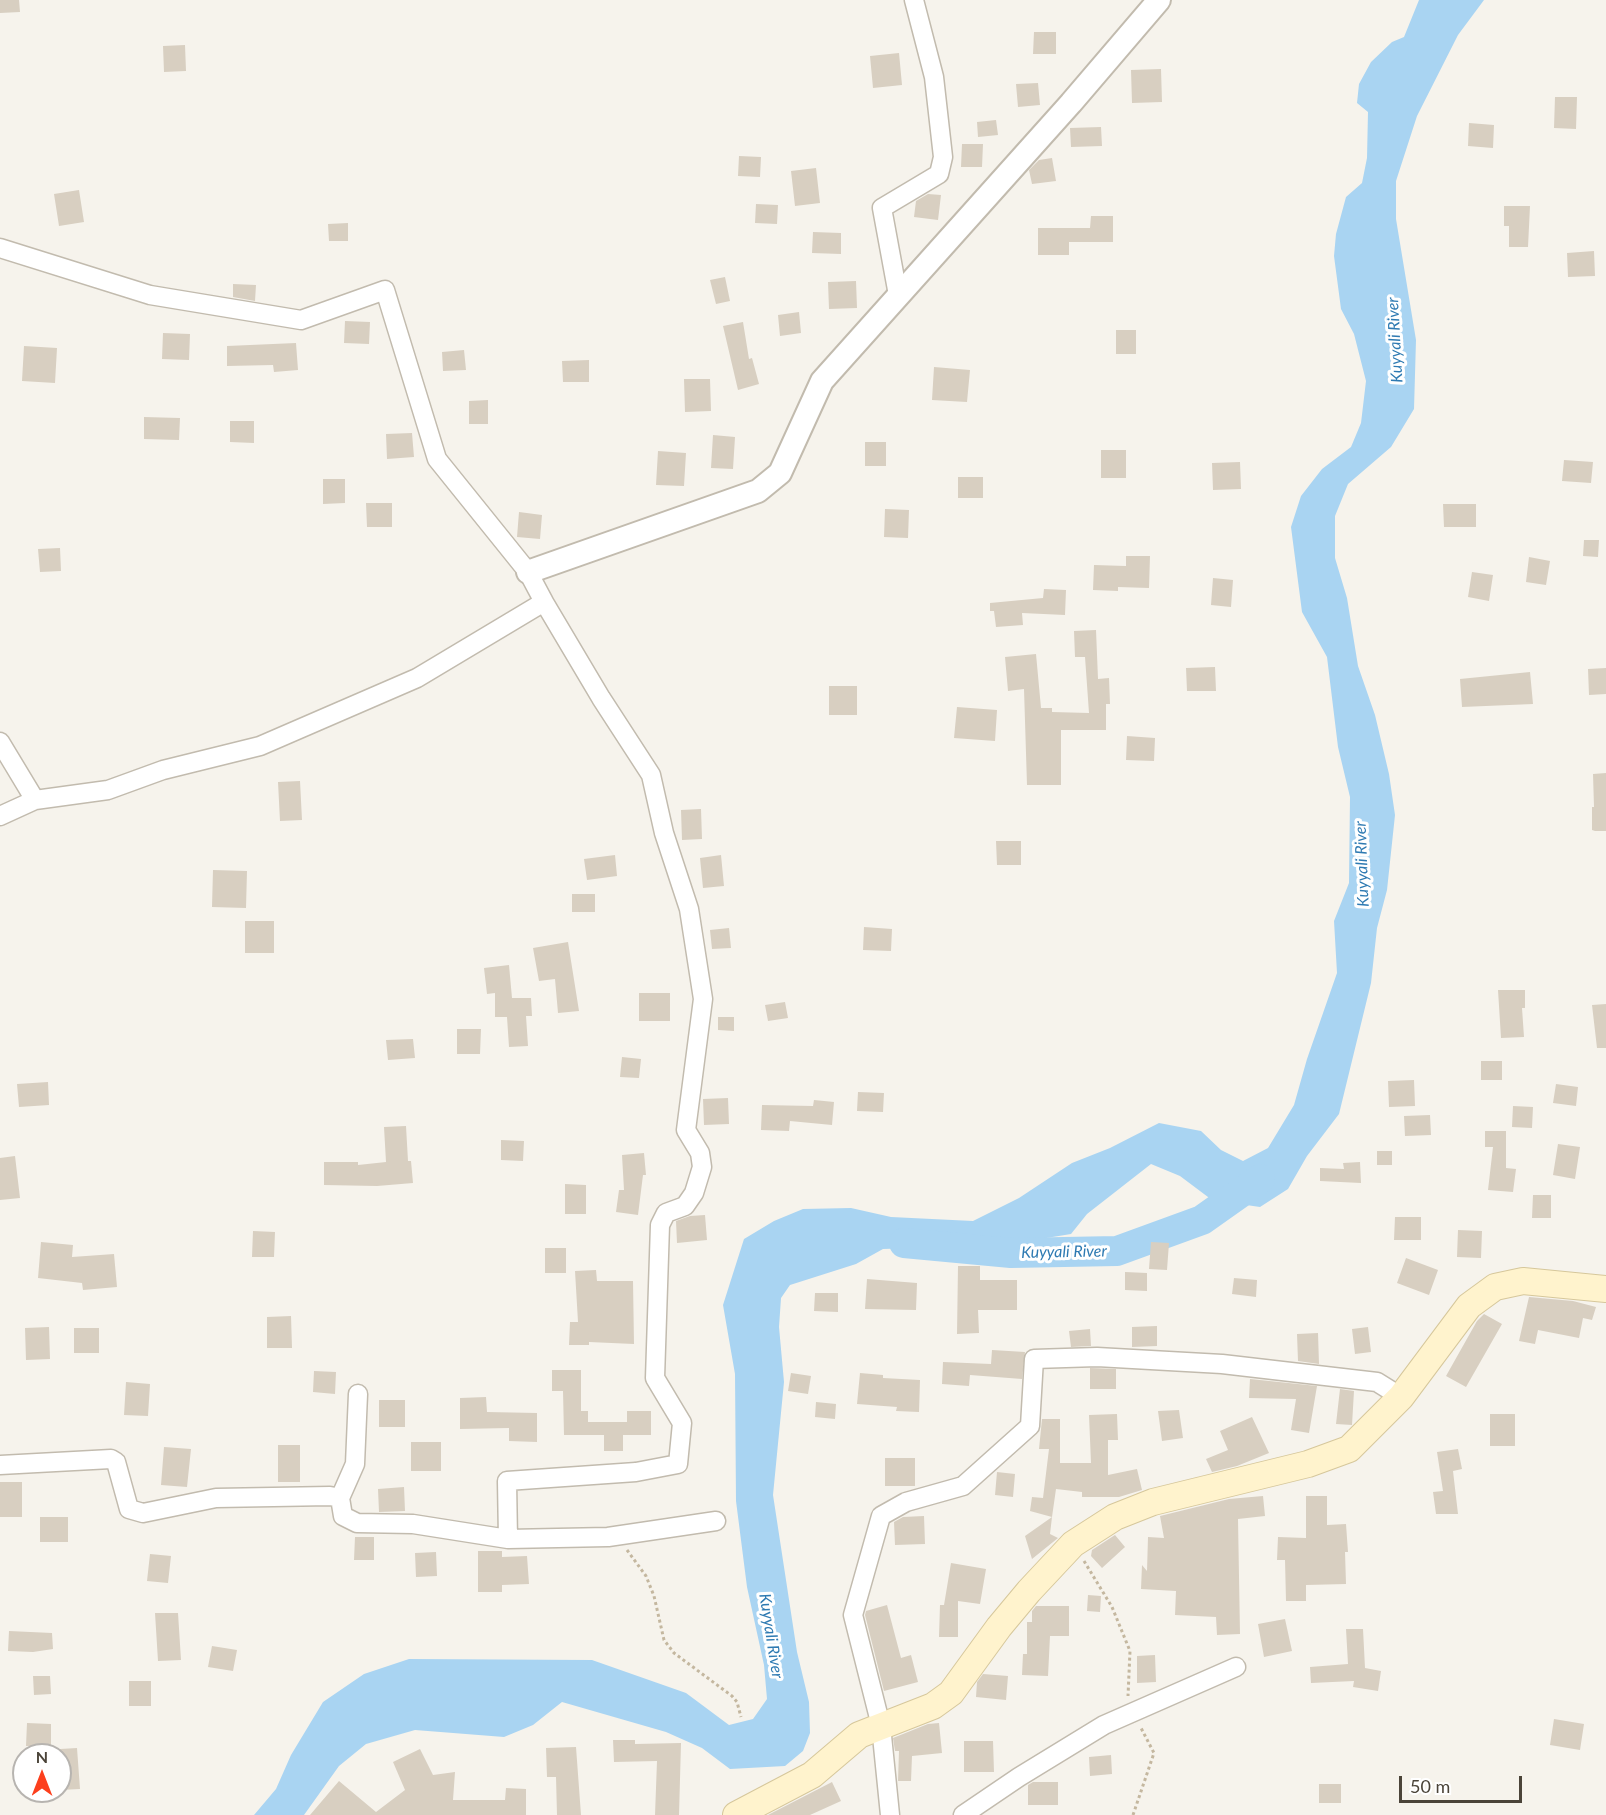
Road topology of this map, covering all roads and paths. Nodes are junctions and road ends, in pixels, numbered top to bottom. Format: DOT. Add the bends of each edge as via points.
graph roads {
  1 [pos="914,0"];
  2 [pos="1159,0"];
  3 [pos="0,248"];
  4 [pos="898,295"];
  5 [pos="528,572"];
  6 [pos="544,602"];
  7 [pos="0,742"];
  8 [pos="35,800"];
  9 [pos="0,816"];
  10 [pos="1606,1289"];
  11 [pos="358,1394"];
  12 [pos="1401,1397"];
  13 [pos="0,1465"];
  14 [pos="340,1498"];
  15 [pos="716,1521"];
  16 [pos="620,1535"];
  17 [pos="508,1539"];
  18 [pos="1073,1544"];
  19 [pos="1236,1667"];
  20 [pos="1133,1712"];
  21 [pos="741,1717"];
  22 [pos="881,1726"];
  23 [pos="736,1815"];
  24 [pos="890,1815"];
  25 [pos="963,1815"];
  26 [pos="1133,1815"];
  1 -- 4 [label="street" via="934,77 943,157 939,174 882,208"];
  2 -- 4 [label="street"];
  3 -- 5 [label="street" via="150,295 301,320 385,290 437,459"];
  4 -- 5 [label="street" via="822,381 780,473 758,491"];
  5 -- 6 [label="street"];
  6 -- 8 [label="street" via="417,678 260,746 163,770 108,790"];
  6 -- 17 [label="street" via="600,698 651,774 664,833 689,909 703,999 686,1130 700,1153 702,1167 694,1193 685,1206 666,1213 660,1225 656,1378 682,1423 678,1464 636,1472 507,1481"];
  7 -- 8 [label="street"];
  8 -- 9 [label="street"];
  10 -- 12 [label="main road" via="1523,1281 1495,1287 1469,1306"];
  11 -- 14 [label="street" via="355,1464"];
  12 -- 18 [label="main road" via="1349,1449 1308,1464 1153,1502 1115,1517"];
  12 -- 22 [label="street" via="1377,1382 1222,1364 1034,1359 1030,1426 963,1486 906,1502 880,1516 853,1616"];
  13 -- 14 [label="street" via="111,1459 116,1462 129,1509 143,1513 216,1498"];
  14 -- 17 [label="street" via="343,1516 357,1523 403,1522"];
  15 -- 16 [label="street"];
  16 -- 17 [label="street"];
  16 -- 21 [label="path" via="646,1576 664,1640 674,1653 732,1696"];
  18 -- 20 [label="path" via="1112,1607 1130,1651 1128,1700"];
  18 -- 22 [label="main road" via="999,1627 951,1693 933,1706"];
  19 -- 20 [label="street"];
  20 -- 25 [label="street" via="1040,1763"];
  20 -- 26 [label="path" via="1154,1753"];
  22 -- 23 [label="main road" via="859,1735 812,1775"];
  22 -- 24 [label="street"];
}
